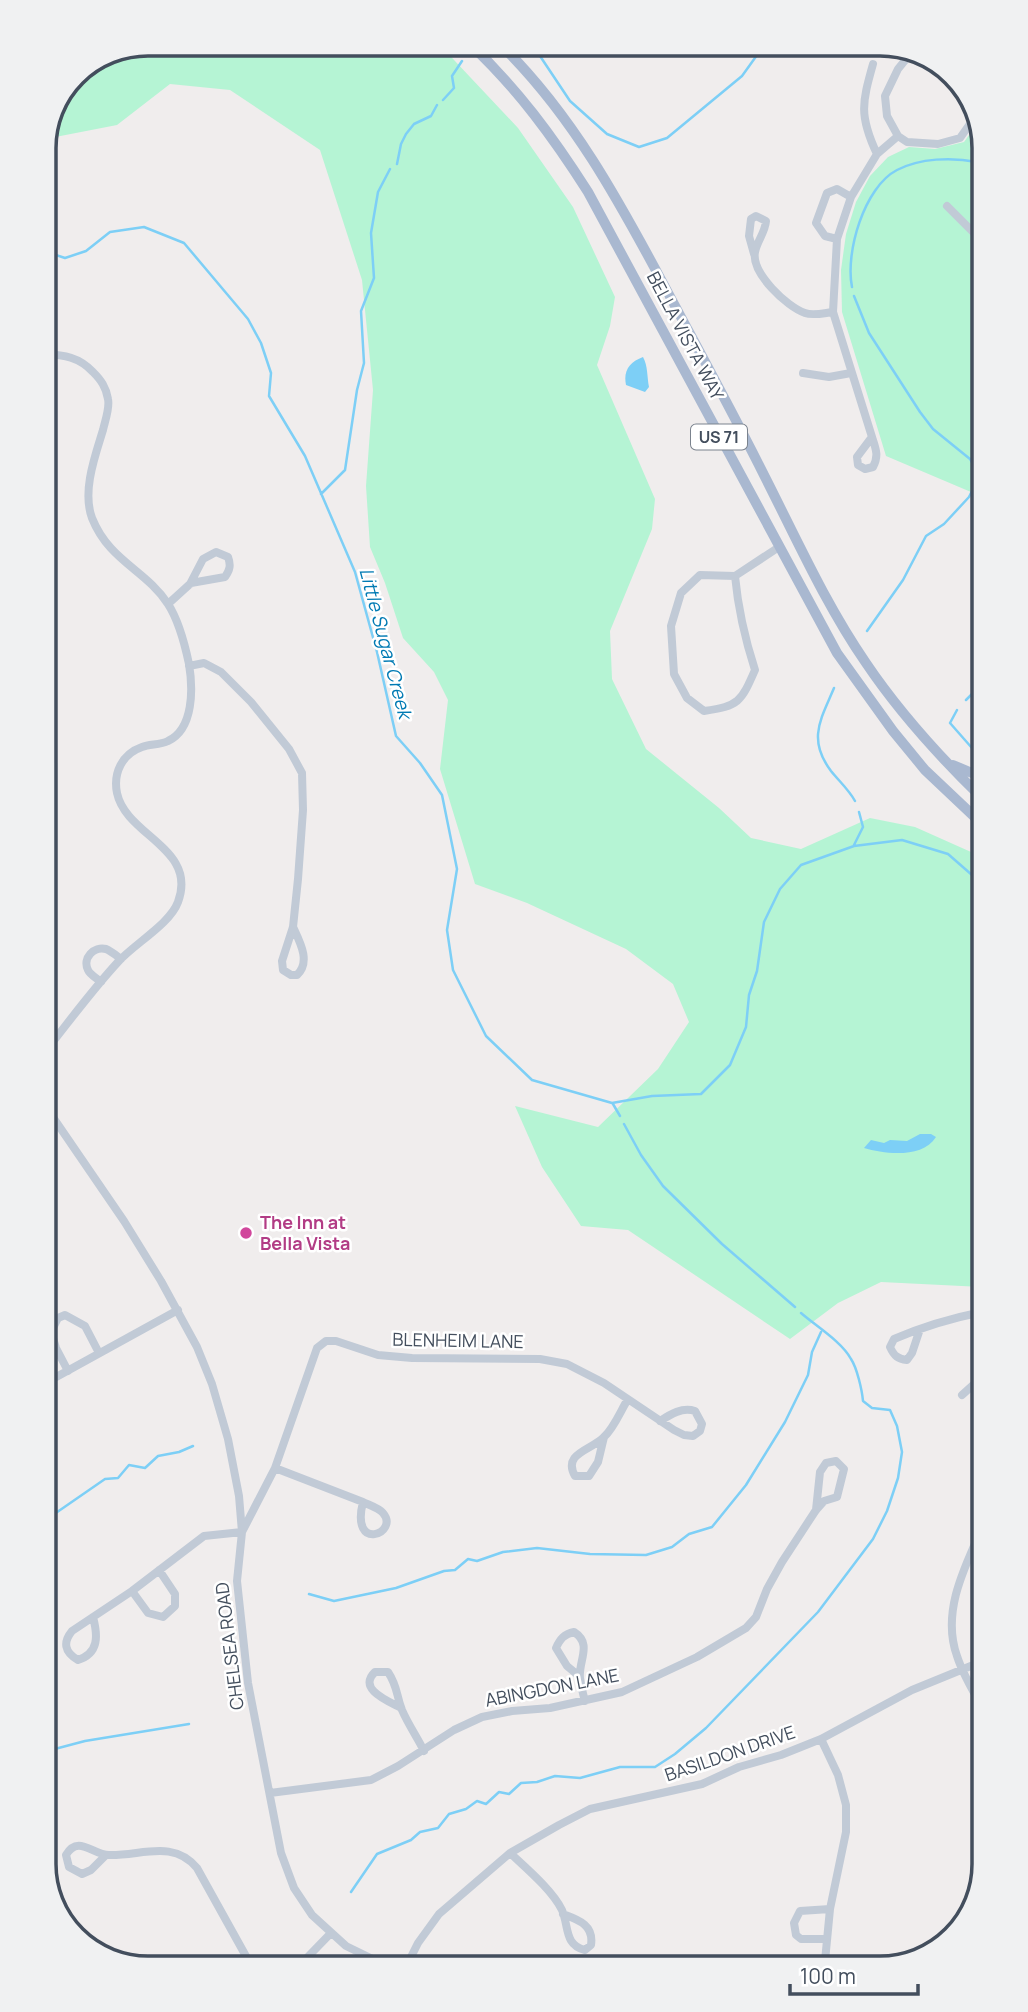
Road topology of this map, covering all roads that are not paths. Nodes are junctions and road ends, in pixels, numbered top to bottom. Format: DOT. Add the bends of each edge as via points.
graph roads {
  1 [pos="482,56"];
  2 [pos="511,56"];
  3 [pos="906,60"];
  4 [pos="873,64"];
  5 [pos="969,125"];
  6 [pos="898,136"];
  7 [pos="877,154"];
  8 [pos="851,197"];
  9 [pos="947,206"];
  10 [pos="972,231"];
  11 [pos="837,239"];
  12 [pos="754,254"];
  13 [pos="833,312"];
  14 [pos="56,355"];
  15 [pos="803,373"];
  16 [pos="851,373"];
  17 [pos="872,437"];
  18 [pos="779,547"];
  19 [pos="735,576"];
  20 [pos="190,584"];
  21 [pos="168,604"];
  22 [pos="189,666"];
  23 [pos="944,761"];
  24 [pos="972,773"];
  25 [pos="972,789"];
  26 [pos="972,814"];
  27 [pos="293,927"];
  28 [pos="121,959"];
  29 [pos="101,982"];
  30 [pos="56,1038"];
  31 [pos="56,1122"];
  32 [pos="178,1310"];
  33 [pos="972,1314"];
  34 [pos="56,1322"];
  35 [pos="920,1329"];
  36 [pos="56,1348"];
  37 [pos="99,1353"];
  38 [pos="68,1371"];
  39 [pos="56,1377"];
  40 [pos="972,1386"];
  41 [pos="962,1395"];
  42 [pos="628,1399"];
  43 [pos="660,1421"];
  44 [pos="604,1437"];
  45 [pos="275,1468"];
  46 [pos="363,1502"];
  47 [pos="816,1510"];
  48 [pos="242,1532"];
  49 [pos="972,1552"];
  50 [pos="159,1570"];
  51 [pos="132,1591"];
  52 [pos="93,1617"];
  53 [pos="972,1665"];
  54 [pos="962,1668"];
  55 [pos="579,1676"];
  56 [pos="972,1687"];
  57 [pos="585,1701"];
  58 [pos="401,1708"];
  59 [pos="821,1739"];
  60 [pos="424,1751"];
  61 [pos="270,1793"];
  62 [pos="510,1853"];
  63 [pos="106,1856"];
  64 [pos="830,1909"];
  65 [pos="563,1914"];
  66 [pos="330,1934"];
  67 [pos="826,1939"];
  68 [pos="246,1956"];
  69 [pos="308,1956"];
  70 [pos="366,1956"];
  71 [pos="411,1956"];
  72 [pos="825,1956"];
  1 -- 18 [label="main road, BELLA VISTA WAY / US 71" via="524,100 587,192"];
  2 -- 23 [label="main road, BELLA VISTA WAY / US 71" via="556,106 626,215 832,612 887,693"];
  3 -- 6 [label="street" via="885,96 887,116"];
  4 -- 7 [label="street" via="863,117"];
  5 -- 6 [label="street" via="960,138 938,144 907,142"];
  6 -- 7 [label="street"];
  7 -- 8 [label="street"];
  8 -- 11 [label="street"];
  8 -- 11 [label="street" via="837,189 827,193 816,223 825,236"];
  9 -- 10 [label="street"];
  11 -- 13 [label="street"];
  12 -- 13 [label="street" via="758,271 794,308 808,315"];
  13 -- 16 [label="street"];
  14 -- 21 [label="street" via="86,365 103,382 109,401 90,482 89,508 98,533"];
  15 -- 16 [label="street" via="829,377"];
  16 -- 17 [label="street"];
  18 -- 19 [label="street"];
  18 -- 26 [label="main road, BELLA VISTA WAY / US 71" via="864,694 926,770"];
  19 -- 19 [label="street" via="700,575 681,593 671,626 674,674 687,698 704,711 729,708 744,694 755,670 737,603"];
  20 -- 20 [label="street" via="225,577 231,564 228,557 216,552 203,559"];
  20 -- 21 [label="street"];
  21 -- 22 [label="street"];
  22 -- 27 [label="street" via="204,663 236,685 289,749 302,773"];
  22 -- 28 [label="street" via="190,706 180,732 168,741 132,751 116,775 118,797 129,816 170,854 181,883 178,903 166,919"];
  23 -- 24 [label="main road"];
  23 -- 25 [label="main road, BELLA VISTA WAY / US 71"];
  27 -- 27 [label="street" via="305,962 297,975 283,970 282,961"];
  28 -- 29 [label="street"];
  28 -- 29 [label="street" via="107,949 89,954 89,972"];
  29 -- 30 [label="street"];
  31 -- 32 [label="street, CHELSEA ROAD"];
  32 -- 37 [label="street"];
  32 -- 48 [label="street, CHELSEA ROAD" via="212,1384 228,1439"];
  33 -- 35 [label="street"];
  34 -- 37 [label="street" via="65,1315 85,1326"];
  36 -- 38 [label="street"];
  37 -- 38 [label="street"];
  38 -- 39 [label="street"];
  40 -- 41 [label="street"];
  42 -- 43 [label="street, BLENHEIM LANE"];
  42 -- 44 [label="street"];
  42 -- 45 [label="street, BLENHEIM LANE" via="567,1364 540,1359 412,1358 326,1341 317,1348"];
  43 -- 43 [label="street, BLENHEIM LANE" via="693,1436 702,1423 695,1411 688,1409"];
  44 -- 44 [label="street" via="571,1461 575,1476 589,1476 594,1471"];
  45 -- 46 [label="street"];
  45 -- 48 [label="street, BLENHEIM LANE"];
  47 -- 47 [label="street, ABINGDON LANE" via="820,1472 826,1462 836,1461 844,1469 837,1497"];
  47 -- 57 [label="street, ABINGDON LANE" via="747,1628 652,1679"];
  48 -- 50 [label="street" via="204,1536"];
  48 -- 61 [label="street, CHELSEA ROAD" via="239,1606 248,1683"];
  49 -- 54 [label="street" via="956,1590 952,1634"];
  50 -- 51 [label="street"];
  50 -- 51 [label="street" via="175,1594 175,1606 163,1617 148,1612"];
  51 -- 52 [label="street"];
  52 -- 52 [label="street" via="66,1638 68,1652 78,1660 95,1647"];
  53 -- 54 [label="street, BASILDON DRIVE"];
  54 -- 56 [label="street"];
  54 -- 59 [label="street, BASILDON DRIVE"];
  55 -- 55 [label="street" via="584,1644 573,1632 556,1648"];
  55 -- 57 [label="street"];
  57 -- 60 [label="street, ABINGDON LANE" via="482,1717"];
  58 -- 58 [label="street" via="388,1672 375,1672 371,1689"];
  58 -- 60 [label="street"];
  59 -- 62 [label="street, BASILDON DRIVE" via="702,1784 590,1809"];
  59 -- 64 [label="street" via="846,1805 846,1832"];
  60 -- 61 [label="street, ABINGDON LANE" via="371,1780"];
  61 -- 66 [label="street, CHELSEA ROAD" via="281,1853 294,1888"];
  62 -- 65 [label="street"];
  62 -- 71 [label="street, BASILDON DRIVE" via="439,1914"];
  63 -- 63 [label="street" via="84,1845 70,1848 66,1855 69,1867 82,1874"];
  63 -- 68 [label="street" via="165,1850 182,1854 190,1860"];
  64 -- 67 [label="street"];
  64 -- 67 [label="street" via="800,1911 794,1923 801,1939"];
  65 -- 65 [label="street" via="571,1942 584,1950 591,1945 588,1926"];
  66 -- 69 [label="street"];
  66 -- 70 [label="street, CHELSEA ROAD"];
  67 -- 72 [label="street"];
}
